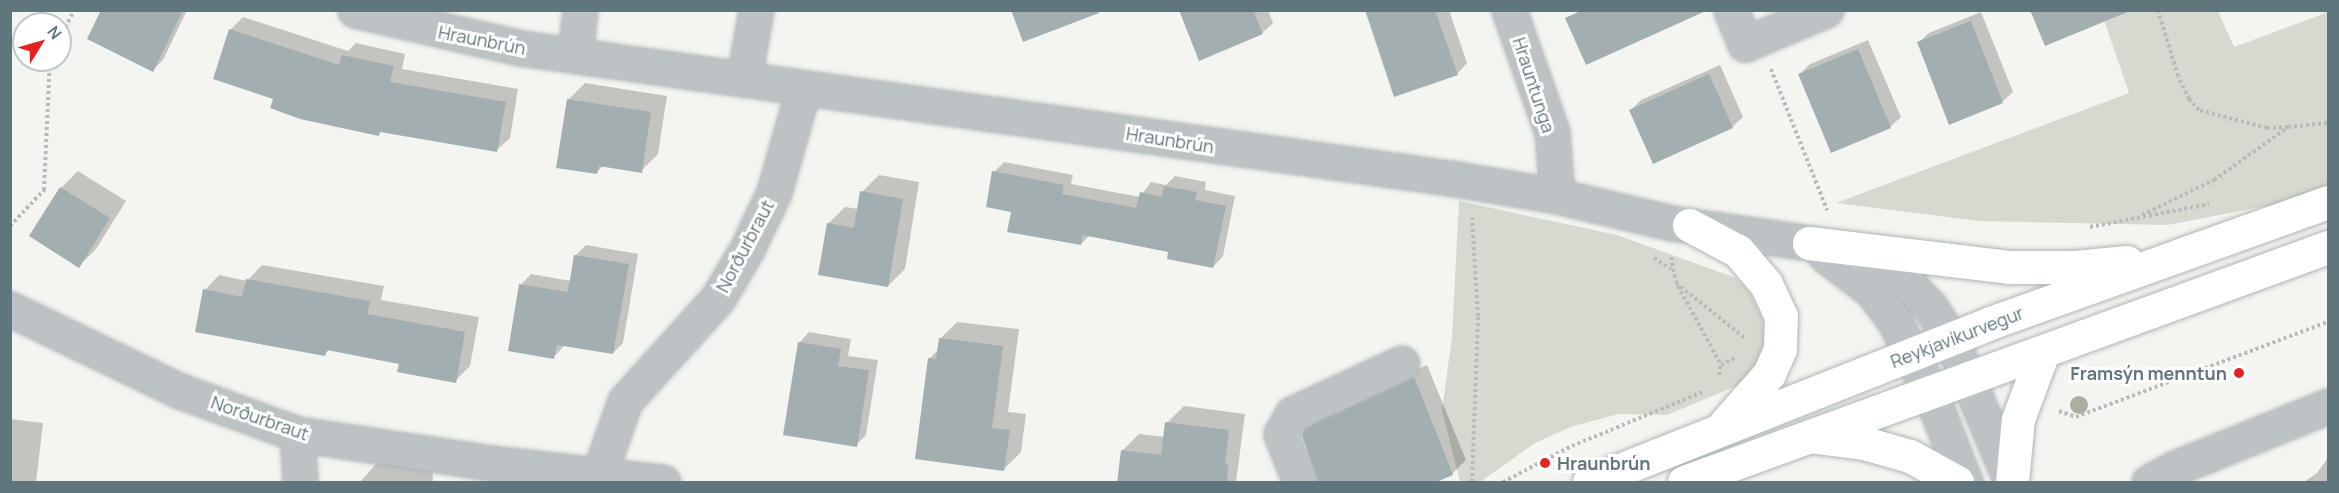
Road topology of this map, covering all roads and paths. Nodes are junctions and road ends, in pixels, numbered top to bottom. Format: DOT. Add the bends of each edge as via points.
graph roads {
  1 [pos="355,10"];
  2 [pos="580,10"];
  3 [pos="756,10"];
  4 [pos="1509,10"];
  5 [pos="1731,10"];
  6 [pos="1826,10"];
  7 [pos="2157,10"];
  8 [pos="1759,38"];
  9 [pos="575,55"];
  10 [pos="49,72"];
  11 [pos="744,78"];
  12 [pos="803,90"];
  13 [pos="2328,123"];
  14 [pos="2288,127"];
  15 [pos="1542,194"];
  16 [pos="2328,202"];
  17 [pos="1829,216"];
  18 [pos="2133,219"];
  19 [pos="1680,224"];
  20 [pos="10,226"];
  21 [pos="1809,243"];
  22 [pos="2328,247"];
  23 [pos="2185,256"];
  24 [pos="1676,283"];
  25 [pos="10,309"];
  26 [pos="2328,322"];
  27 [pos="1951,339"];
  28 [pos="1748,340"];
  29 [pos="2043,352"];
  30 [pos="1912,353"];
  31 [pos="1739,356"];
  32 [pos="1402,363"];
  33 [pos="1721,365"];
  34 [pos="1968,380"];
  35 [pos="1718,382"];
  36 [pos="1711,387"];
  37 [pos="1930,392"];
  38 [pos="2025,400"];
  39 [pos="2328,406"];
  40 [pos="1717,432"];
  41 [pos="297,434"];
  42 [pos="1808,436"];
  43 [pos="599,474"];
  44 [pos="567,477"];
  45 [pos="300,483"];
  46 [pos="663,483"];
  47 [pos="1300,483"];
  48 [pos="1472,483"];
  49 [pos="1503,483"];
  50 [pos="1589,483"];
  51 [pos="1684,483"];
  52 [pos="1958,483"];
  53 [pos="1965,483"];
  54 [pos="2011,483"];
  55 [pos="2149,483"];
  1 -- 9 [label="street, Hraunbrún" via="521,48"];
  2 -- 9 [label="street"];
  3 -- 11 [label="street"];
  4 -- 15 [label="street, Hrauntunga" via="1552,132"];
  5 -- 8 [label="street" via="1744,44"];
  6 -- 8 [label="street"];
  7 -- 14 [label="path" via="2178,76 2199,110 2267,128"];
  8 -- 17 [label="path"];
  9 -- 11 [label="street, Hraunbrún"];
  10 -- 20 [label="path" via="44,190"];
  11 -- 12 [label="street, Hraunbrún"];
  12 -- 15 [label="street, Hraunbrún"];
  12 -- 43 [label="street, Norðurbraut" via="774,192 747,249 718,298 625,401"];
  13 -- 14 [label="path"];
  14 -- 18 [label="path" via="2214,180"];
  15 -- 19 [label="street, Hraunbrún"];
  15 -- 48 [label="path" via="1472,218 1478,316"];
  16 -- 23 [label="main road, Reykjavíkurvegur"];
  19 -- 21 [label="street, Hraunbrún"];
  19 -- 24 [label="path" via="1671,269"];
  19 -- 40 [label="main road" via="1738,251 1766,284 1781,316 1780,349 1769,374"];
  21 -- 23 [label="main road" via="2009,267 2075,267"];
  21 -- 27 [label="street, Hraunbrún" via="1879,264 1908,284 1930,307"];
  21 -- 30 [label="street, Hraunbrún" via="1872,291"];
  22 -- 29 [label="main road"];
  23 -- 27 [label="main road, Reykjavíkurvegur"];
  24 -- 28 [label="path"];
  24 -- 33 [label="path"];
  25 -- 41 [label="street, Norðurbraut" via="180,391"];
  26 -- 38 [label="path" via="2076,417"];
  27 -- 30 [label="main road, Reykjavíkurvegur"];
  27 -- 34 [label="street, Hraunbrún"];
  29 -- 34 [label="main road"];
  29 -- 38 [label="main road"];
  30 -- 37 [label="street, Hraunbrún"];
  30 -- 40 [label="main road, Reykjavíkurvegur"];
  31 -- 33 [label="path"];
  32 -- 47 [label="street" via="1292,414 1281,434"];
  33 -- 35 [label="path"];
  34 -- 37 [label="main road"];
  34 -- 54 [label="street, Hraunbrún"];
  36 -- 49 [label="path" via="1572,446"];
  37 -- 42 [label="main road"];
  37 -- 53 [label="street, Hraunbrún"];
  38 -- 54 [label="main road" via="2018,418"];
  39 -- 55 [label="street" via="2175,468"];
  40 -- 50 [label="main road, Reykjavíkurvegur"];
  41 -- 44 [label="street, Norðurbraut"];
  41 -- 45 [label="street"];
  42 -- 51 [label="main road"];
  42 -- 52 [label="main road" via="1864,443 1910,456"];
  43 -- 44 [label="street, Norðurbraut"];
  43 -- 46 [label="street, Norðurbraut"];
}
